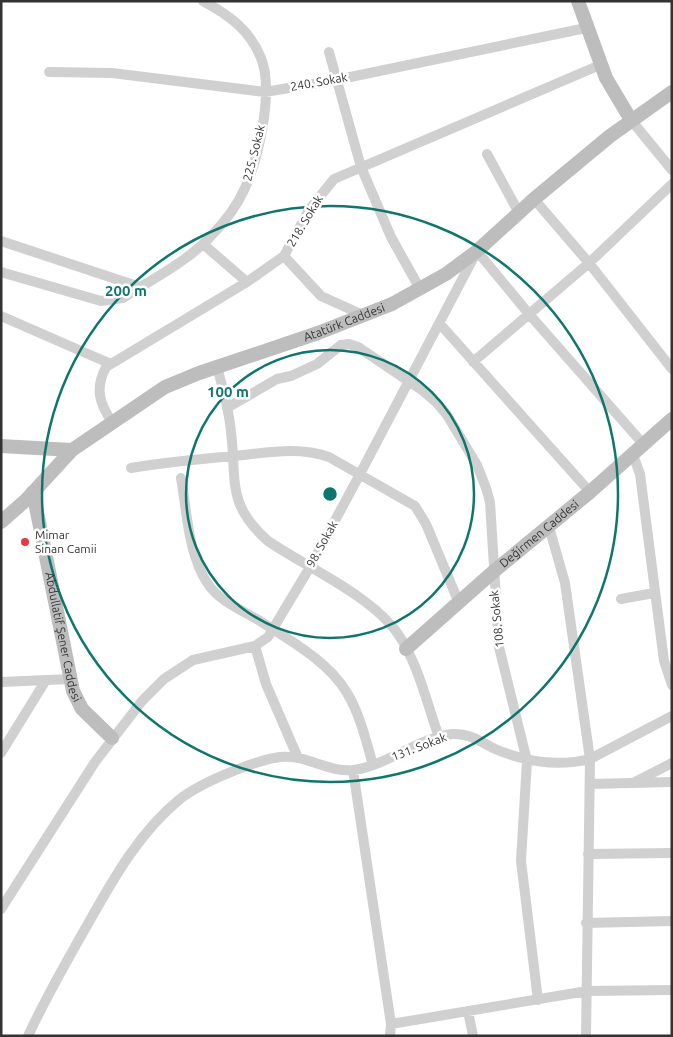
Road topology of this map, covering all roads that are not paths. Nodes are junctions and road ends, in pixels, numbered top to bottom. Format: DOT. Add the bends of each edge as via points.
graph roads {
  1 [pos="203,1"];
  2 [pos="578,1"];
  3 [pos="586,28"];
  4 [pos="329,52"];
  5 [pos="600,65"];
  6 [pos="49,72"];
  7 [pos="336,80"];
  8 [pos="265,92"];
  9 [pos="672,92"];
  10 [pos="631,120"];
  11 [pos="487,154"];
  12 [pos="361,167"];
  13 [pos="672,170"];
  14 [pos="672,184"];
  15 [pos="534,199"];
  16 [pos="519,213"];
  17 [pos="1,240"];
  18 [pos="202,244"];
  19 [pos="477,251"];
  20 [pos="284,256"];
  21 [pos="590,263"];
  22 [pos="1,272"];
  23 [pos="247,282"];
  24 [pos="140,287"];
  25 [pos="420,289"];
  26 [pos="529,314"];
  27 [pos="363,315"];
  28 [pos="1,316"];
  29 [pos="440,324"];
  30 [pos="473,362"];
  31 [pos="111,364"];
  32 [pos="217,367"];
  33 [pos="672,368"];
  34 [pos="409,382"];
  35 [pos="228,408"];
  36 [pos="672,419"];
  37 [pos="112,422"];
  38 [pos="644,445"];
  39 [pos="1,446"];
  40 [pos="72,450"];
  41 [pos="633,455"];
  42 [pos="233,456"];
  43 [pos="131,468"];
  44 [pos="360,474"];
  45 [pos="181,478"];
  46 [pos="33,492"];
  47 [pos="590,492"];
  48 [pos="1,522"];
  49 [pos="549,527"];
  50 [pos="310,566"];
  51 [pos="493,572"];
  52 [pos="654,593"];
  53 [pos="620,599"];
  54 [pos="459,603"];
  55 [pos="273,629"];
  56 [pos="255,646"];
  57 [pos="406,649"];
  58 [pos="70,679"];
  59 [pos="46,680"];
  60 [pos="1,682"];
  61 [pos="672,685"];
  62 [pos="672,716"];
  63 [pos="438,737"];
  64 [pos="112,738"];
  65 [pos="1,753"];
  66 [pos="298,758"];
  67 [pos="590,759"];
  68 [pos="527,761"];
  69 [pos="672,763"];
  70 [pos="373,765"];
  71 [pos="353,770"];
  72 [pos="672,782"];
  73 [pos="634,783"];
  74 [pos="590,784"];
  75 [pos="672,853"];
  76 [pos="588,854"];
  77 [pos="1,909"];
  78 [pos="672,921"];
  79 [pos="586,923"];
  80 [pos="672,990"];
  81 [pos="587,991"];
  82 [pos="538,1000"];
  83 [pos="468,1012"];
  84 [pos="390,1024"];
  85 [pos="28,1036"];
  86 [pos="390,1036"];
  87 [pos="473,1036"];
  88 [pos="586,1036"];
  1 -- 8 [label="street, 225. Sokak" via="234,19 250,38 264,67"];
  2 -- 3 [label="street"];
  3 -- 5 [label="street"];
  3 -- 7 [label="street, 240. Sokak"];
  4 -- 7 [label="street"];
  5 -- 10 [label="street"];
  5 -- 12 [label="street, 218. Sokak"];
  6 -- 8 [label="street, 240. Sokak" via="112,73"];
  7 -- 8 [label="street, 240. Sokak"];
  7 -- 12 [label="street"];
  8 -- 18 [label="street, 225. Sokak" via="259,139 246,187 230,213"];
  9 -- 10 [label="street, Atatürk Caddesi"];
  10 -- 13 [label="street"];
  10 -- 15 [label="street, Atatürk Caddesi"];
  11 -- 16 [label="street"];
  12 -- 20 [label="street, 218. Sokak" via="334,179 326,187 309,210"];
  12 -- 25 [label="street" via="391,237"];
  14 -- 21 [label="street"];
  15 -- 16 [label="street, Atatürk Caddesi"];
  15 -- 21 [label="street"];
  16 -- 19 [label="street, Atatürk Caddesi"];
  17 -- 24 [label="street"];
  18 -- 23 [label="street"];
  18 -- 24 [label="street, 225. Sokak"];
  19 -- 25 [label="street, Atatürk Caddesi"];
  19 -- 26 [label="street"];
  19 -- 29 [label="street, 98. Sokak"];
  20 -- 23 [label="street, 218. Sokak"];
  20 -- 27 [label="street" via="321,296"];
  21 -- 26 [label="street"];
  21 -- 33 [label="street"];
  22 -- 24 [label="street, 225. Sokak" via="101,301 123,298"];
  23 -- 31 [label="street, 218. Sokak"];
  25 -- 27 [label="street, Atatürk Caddesi"];
  26 -- 30 [label="street"];
  26 -- 38 [label="street"];
  27 -- 32 [label="street, Atatürk Caddesi" via="318,334"];
  28 -- 31 [label="street"];
  29 -- 30 [label="street"];
  29 -- 34 [label="street, 98. Sokak"];
  30 -- 47 [label="street"];
  31 -- 37 [label="street" via="104,372 99,394 101,406"];
  32 -- 35 [label="street"];
  32 -- 37 [label="street, Atatürk Caddesi" via="164,387"];
  34 -- 35 [label="street, 108. Sokak" via="349,344 341,346 317,364 277,379"];
  34 -- 44 [label="street, 98. Sokak"];
  34 -- 51 [label="street, 108. Sokak" via="447,415 477,465 490,502"];
  35 -- 42 [label="street"];
  36 -- 38 [label="street, Değirmen Caddesi"];
  37 -- 40 [label="street, Atatürk Caddesi"];
  38 -- 41 [label="street, Değirmen Caddesi"];
  39 -- 40 [label="street"];
  40 -- 46 [label="street, Atatürk Caddesi"];
  41 -- 47 [label="street, Değirmen Caddesi"];
  41 -- 52 [label="street" via="640,474"];
  42 -- 43 [label="street"];
  42 -- 44 [label="street" via="315,452"];
  42 -- 50 [label="street" via="235,492 250,523 268,541"];
  44 -- 50 [label="street, 98. Sokak"];
  44 -- 54 [label="street" via="415,506 426,524"];
  45 -- 55 [label="street" via="193,547 208,584 228,604"];
  46 -- 48 [label="street, Atatürk Caddesi"];
  46 -- 58 [label="street, Abdullatif Şener Caddesi"];
  47 -- 49 [label="street, Değirmen Caddesi"];
  49 -- 51 [label="street, Değirmen Caddesi"];
  49 -- 67 [label="street" via="564,583"];
  50 -- 55 [label="street, 98. Sokak"];
  50 -- 57 [label="street" via="380,614 397,632"];
  51 -- 54 [label="street, Değirmen Caddesi"];
  51 -- 68 [label="street, 108. Sokak" via="500,654"];
  52 -- 53 [label="street"];
  52 -- 61 [label="street" via="664,661"];
  54 -- 57 [label="street, Değirmen Caddesi"];
  55 -- 56 [label="street, 98. Sokak"];
  55 -- 70 [label="street" via="341,684 358,717"];
  56 -- 64 [label="street" via="200,657 179,667 142,701"];
  56 -- 66 [label="street" via="266,684"];
  57 -- 63 [label="street"];
  58 -- 59 [label="street"];
  58 -- 64 [label="street, Abdullatif Şener Caddesi" via="82,709"];
  59 -- 60 [label="street"];
  59 -- 65 [label="street"];
  62 -- 67 [label="street, 131. Sokak"];
  63 -- 68 [label="street, 131. Sokak" via="453,734 471,737"];
  63 -- 70 [label="street, 131. Sokak"];
  64 -- 77 [label="street"];
  66 -- 71 [label="street, 131. Sokak" via="327,768"];
  66 -- 85 [label="street, 131. Sokak" via="269,760 203,784 180,799 139,843 104,896"];
  67 -- 68 [label="street, 131. Sokak" via="566,763"];
  67 -- 74 [label="street"];
  68 -- 82 [label="street, 108. Sokak" via="521,861"];
  69 -- 73 [label="street"];
  70 -- 71 [label="street, 131. Sokak"];
  71 -- 84 [label="street"];
  72 -- 73 [label="street"];
  73 -- 74 [label="street"];
  74 -- 76 [label="street"];
  75 -- 76 [label="street"];
  76 -- 79 [label="street"];
  78 -- 79 [label="street"];
  79 -- 81 [label="street"];
  80 -- 81 [label="street"];
  81 -- 82 [label="street"];
  81 -- 88 [label="street"];
  82 -- 83 [label="street"];
  83 -- 84 [label="street"];
  83 -- 87 [label="street"];
  84 -- 86 [label="street"];
}
